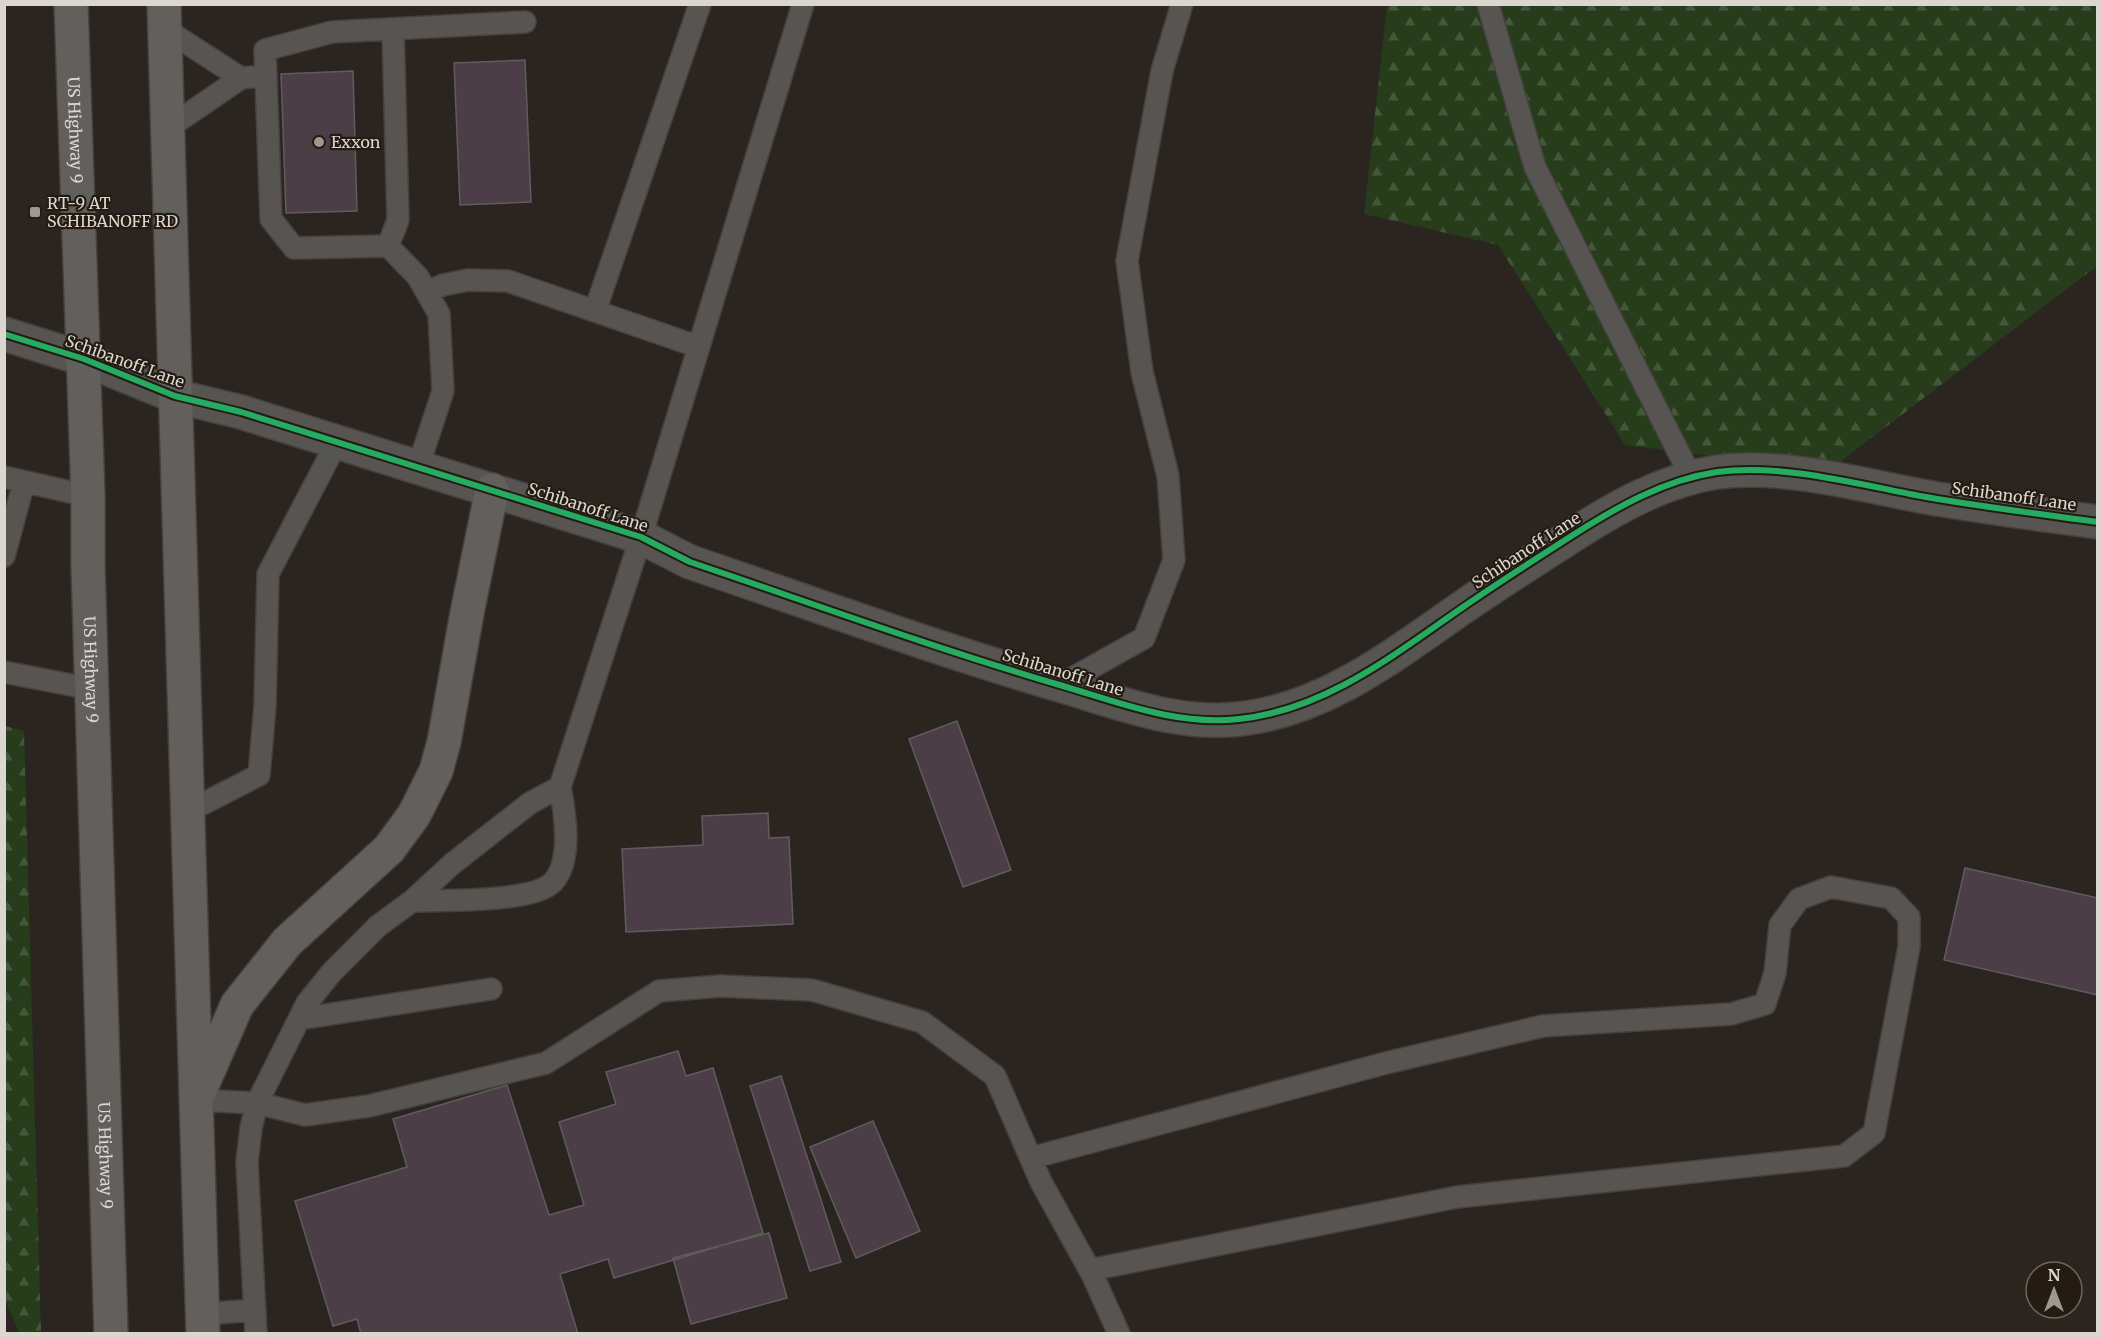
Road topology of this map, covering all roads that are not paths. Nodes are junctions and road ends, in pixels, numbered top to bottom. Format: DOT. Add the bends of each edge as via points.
graph roads {
  1 [pos="71,4"];
  2 [pos="700,4"];
  3 [pos="803,4"];
  4 [pos="1182,4"];
  5 [pos="1488,4"];
  6 [pos="165,17"];
  7 [pos="525,22"];
  8 [pos="393,29"];
  9 [pos="266,76"];
  10 [pos="241,78"];
  11 [pos="168,128"];
  12 [pos="388,246"];
  13 [pos="427,292"];
  14 [pos="595,311"];
  15 [pos="4,334"];
  16 [pos="699,347"];
  17 [pos="84,358"];
  18 [pos="175,396"];
  19 [pos="337,442"];
  20 [pos="418,467"];
  21 [pos="14,479"];
  22 [pos="1692,479"];
  23 [pos="492,490"];
  24 [pos="88,496"];
  25 [pos="2097,522"];
  26 [pos="641,537"];
  27 [pos="4,556"];
  28 [pos="4,672"];
  29 [pos="1060,685"];
  30 [pos="92,690"];
  31 [pos="560,787"];
  32 [pos="187,812"];
  33 [pos="412,901"];
  34 [pos="491,989"];
  35 [pos="298,1019"];
  36 [pos="195,1100"];
  37 [pos="257,1103"];
  38 [pos="1031,1158"];
  39 [pos="1090,1270"];
  40 [pos="255,1310"];
  41 [pos="203,1324"];
  42 [pos="111,1334"];
  43 [pos="256,1334"];
  44 [pos="1119,1334"];
  1 -- 17 [label="highway, US Highway 9"];
  2 -- 14 [label="lane"];
  3 -- 16 [label="lane"];
  4 -- 29 [label="lane" via="1162,71 1127,261 1142,372 1168,476 1174,560 1144,638"];
  5 -- 22 [label="lane" via="1535,167"];
  6 -- 10 [label="lane"];
  6 -- 11 [label="highway"];
  7 -- 8 [label="lane"];
  8 -- 9 [label="lane" via="332,32 265,50"];
  8 -- 12 [label="lane" via="398,220"];
  9 -- 10 [label="lane"];
  9 -- 12 [label="lane" via="271,219 294,248"];
  10 -- 11 [label="lane"];
  11 -- 18 [label="highway"];
  12 -- 13 [label="lane"];
  13 -- 14 [label="lane" via="468,280 508,281"];
  13 -- 20 [label="lane" via="439,314 443,391"];
  14 -- 16 [label="lane"];
  15 -- 17 [label="street, Schibanoff Lane"];
  16 -- 26 [label="lane"];
  17 -- 18 [label="street, Schibanoff Lane"];
  17 -- 24 [label="highway, US Highway 9"];
  18 -- 19 [label="street, Schibanoff Lane"];
  18 -- 32 [label="highway"];
  19 -- 20 [label="street, Schibanoff Lane"];
  19 -- 32 [label="lane" via="268,574 259,775"];
  20 -- 23 [label="street, Schibanoff Lane"];
  21 -- 24 [label="lane"];
  21 -- 27 [label="lane"];
  22 -- 25 [label="street, Schibanoff Lane" via="1716,472 1759,470 1800,474"];
  22 -- 29 [label="street, Schibanoff Lane" via="1617,507 1497,583 1381,664 1334,691 1287,710 1239,719 1173,717"];
  23 -- 26 [label="street, Schibanoff Lane"];
  23 -- 36 [label="highway" via="444,742 423,798 389,849 287,942 237,1005"];
  24 -- 30 [label="highway, US Highway 9"];
  26 -- 29 [label="street, Schibanoff Lane" via="690,562"];
  26 -- 31 [label="lane"];
  28 -- 30 [label="lane"];
  30 -- 42 [label="highway, US Highway 9"];
  31 -- 33 [label="lane" via="530,803"];
  31 -- 33 [label="lane" via="566,838 562,864 553,881 541,890 515,896"];
  32 -- 36 [label="highway"];
  33 -- 35 [label="lane" via="378,926 332,972"];
  34 -- 35 [label="lane"];
  35 -- 37 [label="lane"];
  36 -- 37 [label="lane"];
  36 -- 41 [label="highway"];
  37 -- 38 [label="lane" via="305,1115 369,1106 546,1063 659,991 720,986 812,990 922,1022 995,1076"];
  37 -- 40 [label="lane" via="247,1162"];
  38 -- 39 [label="lane"];
  38 -- 39 [label="lane" via="1386,1063 1544,1026 1731,1014 1766,1004 1776,973 1780,925 1799,899 1831,887 1891,898 1909,917 1909,947 1874,1133 1844,1156 1457,1197"];
  39 -- 44 [label="lane"];
  40 -- 41 [label="lane"];
  40 -- 43 [label="lane"];
}
